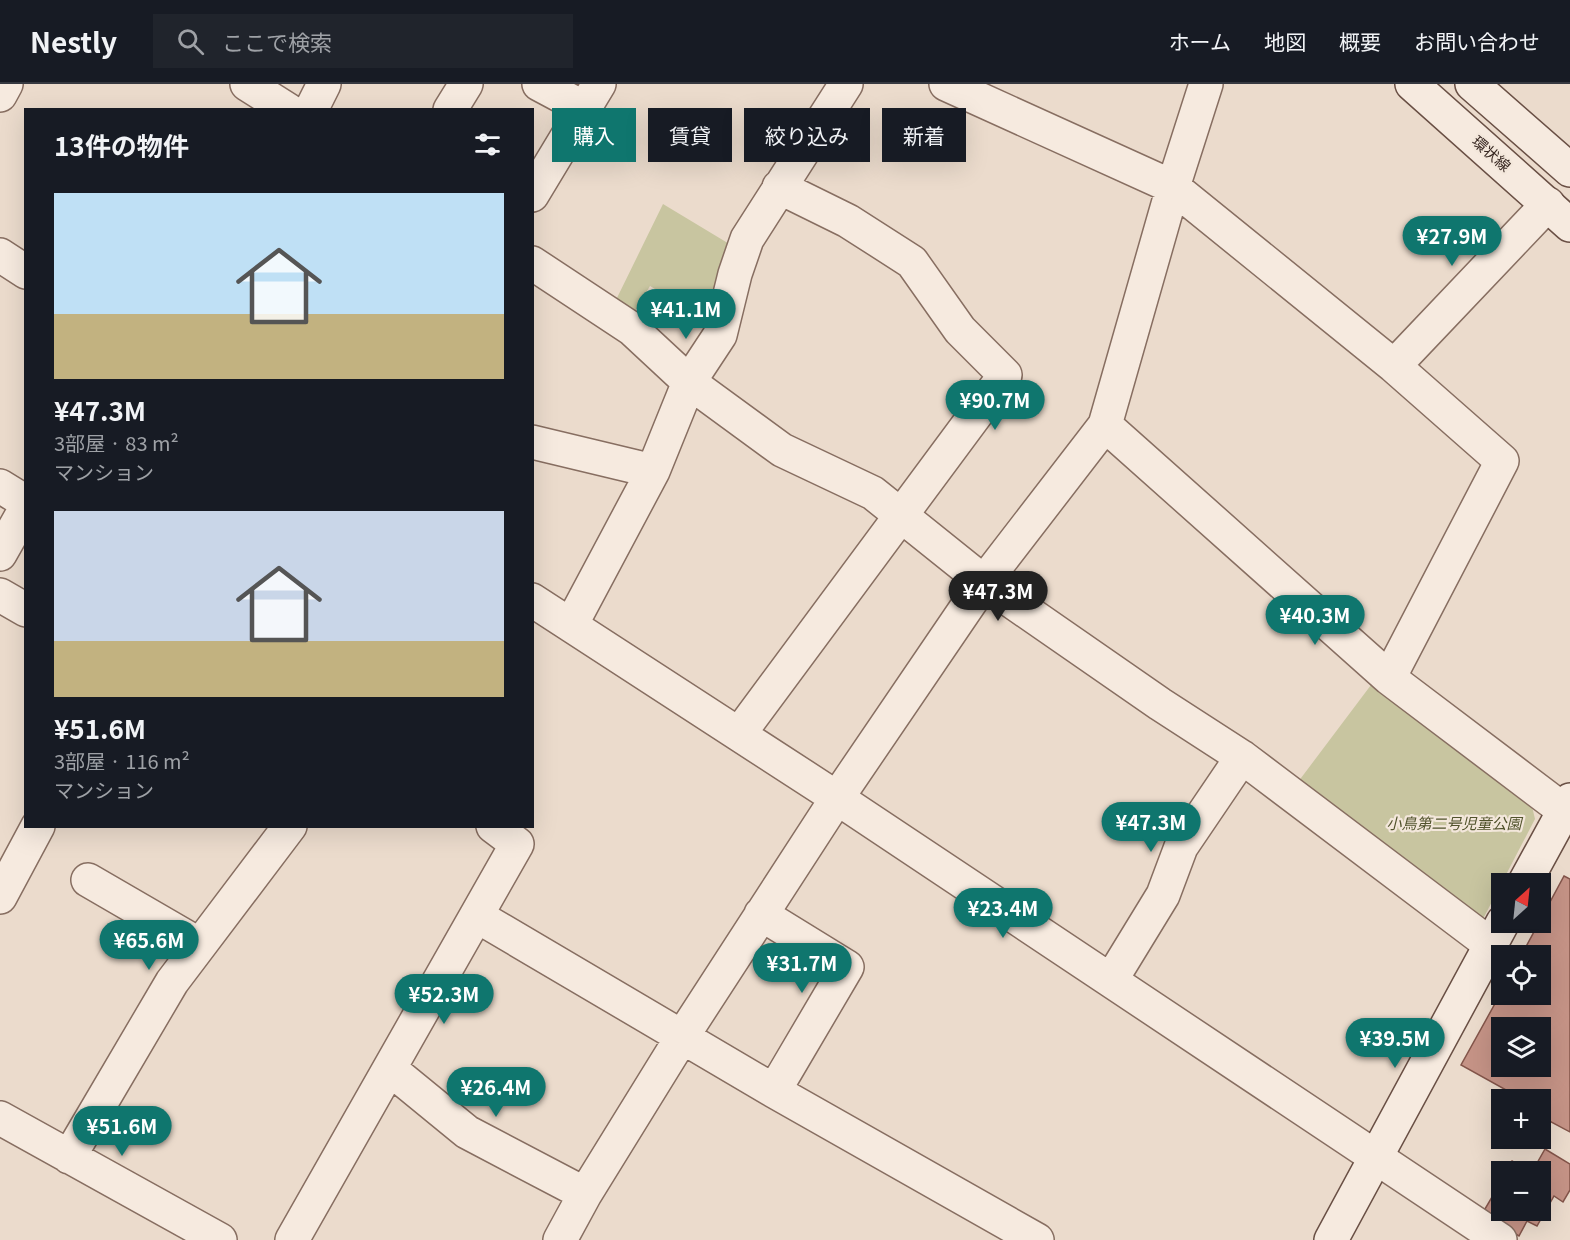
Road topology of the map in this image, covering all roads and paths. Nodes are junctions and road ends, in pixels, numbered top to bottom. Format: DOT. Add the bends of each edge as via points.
graph roads {
  1 [pos="6,84"];
  2 [pos="247,84"];
  3 [pos="324,84"];
  4 [pos="466,84"];
  5 [pos="538,84"];
  6 [pos="846,84"];
  7 [pos="946,84"];
  8 [pos="1206,84"];
  9 [pos="1412,84"];
  10 [pos="1472,84"];
  11 [pos="0,95"];
  12 [pos="592,96"];
  13 [pos="285,108"];
  14 [pos="312,108"];
  15 [pos="451,108"];
  16 [pos="1570,170"];
  17 [pos="779,187"];
  18 [pos="1173,187"];
  19 [pos="534,192"];
  20 [pos="1559,214"];
  21 [pos="0,255"];
  22 [pos="534,264"];
  23 [pos="24,271"];
  24 [pos="1394,366"];
  25 [pos="689,382"];
  26 [pos="1104,425"];
  27 [pos="534,442"];
  28 [pos="653,471"];
  29 [pos="0,486"];
  30 [pos="24,501"];
  31 [pos="24,512"];
  32 [pos="901,516"];
  33 [pos="0,554"];
  34 [pos="984,582"];
  35 [pos="0,595"];
  36 [pos="534,601"];
  37 [pos="24,609"];
  38 [pos="571,625"];
  39 [pos="1389,678"];
  40 [pos="739,734"];
  41 [pos="1242,757"];
  42 [pos="837,798"];
  43 [pos="1568,809"];
  44 [pos="37,828"];
  45 [pos="288,828"];
  46 [pos="496,828"];
  47 [pos="1530,873"];
  48 [pos="88,880"];
  49 [pos="0,897"];
  50 [pos="761,914"];
  51 [pos="477,916"];
  52 [pos="1497,934"];
  53 [pos="200,945"];
  54 [pos="1111,980"];
  55 [pos="682,1037"];
  56 [pos="390,1069"];
  57 [pos="774,1091"];
  58 [pos="0,1118"];
  59 [pos="1376,1156"];
  60 [pos="69,1157"];
  61 [pos="585,1194"];
  62 [pos="220,1240"];
  63 [pos="292,1240"];
  64 [pos="560,1240"];
  65 [pos="1037,1240"];
  66 [pos="1331,1240"];
  67 [pos="1500,1240"];
  1 -- 11 [label="street"];
  2 -- 13 [label="street"];
  3 -- 14 [label="street"];
  4 -- 15 [label="street"];
  5 -- 12 [label="street"];
  6 -- 17 [label="street"];
  7 -- 18 [label="street"];
  8 -- 18 [label="street"];
  9 -- 20 [label="street, 環状線"];
  10 -- 16 [label="street"];
  12 -- 19 [label="street"];
  17 -- 25 [label="street" via="747,239 720,335"];
  17 -- 32 [label="street" via="848,221 912,262 960,330 1005,375"];
  18 -- 24 [label="street"];
  18 -- 26 [label="street"];
  20 -- 24 [label="street"];
  21 -- 23 [label="street"];
  22 -- 25 [label="street" via="632,329"];
  24 -- 39 [label="street" via="1502,461"];
  25 -- 28 [label="street"];
  25 -- 32 [label="street" via="782,450 873,494"];
  26 -- 34 [label="street"];
  26 -- 39 [label="street"];
  27 -- 28 [label="street"];
  28 -- 38 [label="street"];
  29 -- 30 [label="street"];
  31 -- 33 [label="street"];
  32 -- 34 [label="street"];
  32 -- 40 [label="street"];
  34 -- 41 [label="street"];
  34 -- 42 [label="street"];
  35 -- 37 [label="street"];
  36 -- 38 [label="street"];
  38 -- 40 [label="street"];
  39 -- 43 [label="street"];
  40 -- 42 [label="street"];
  41 -- 52 [label="street"];
  41 -- 54 [label="street" via="1180,847 1163,895"];
  42 -- 50 [label="street"];
  42 -- 54 [label="street"];
  43 -- 47 [label="street"];
  44 -- 49 [label="street"];
  45 -- 53 [label="street"];
  46 -- 51 [label="street" via="518,844"];
  48 -- 53 [label="street"];
  50 -- 55 [label="street"];
  50 -- 57 [label="street" via="847,967"];
  51 -- 55 [label="street"];
  51 -- 56 [label="street"];
  52 -- 59 [label="street"];
  53 -- 60 [label="street" via="172,982"];
  54 -- 59 [label="street"];
  55 -- 57 [label="street"];
  55 -- 61 [label="street"];
  56 -- 61 [label="street" via="467,1132"];
  56 -- 63 [label="street"];
  57 -- 65 [label="street"];
  58 -- 60 [label="street"];
  59 -- 66 [label="street"];
  59 -- 67 [label="street"];
  60 -- 62 [label="street"];
  61 -- 64 [label="street"];
}
